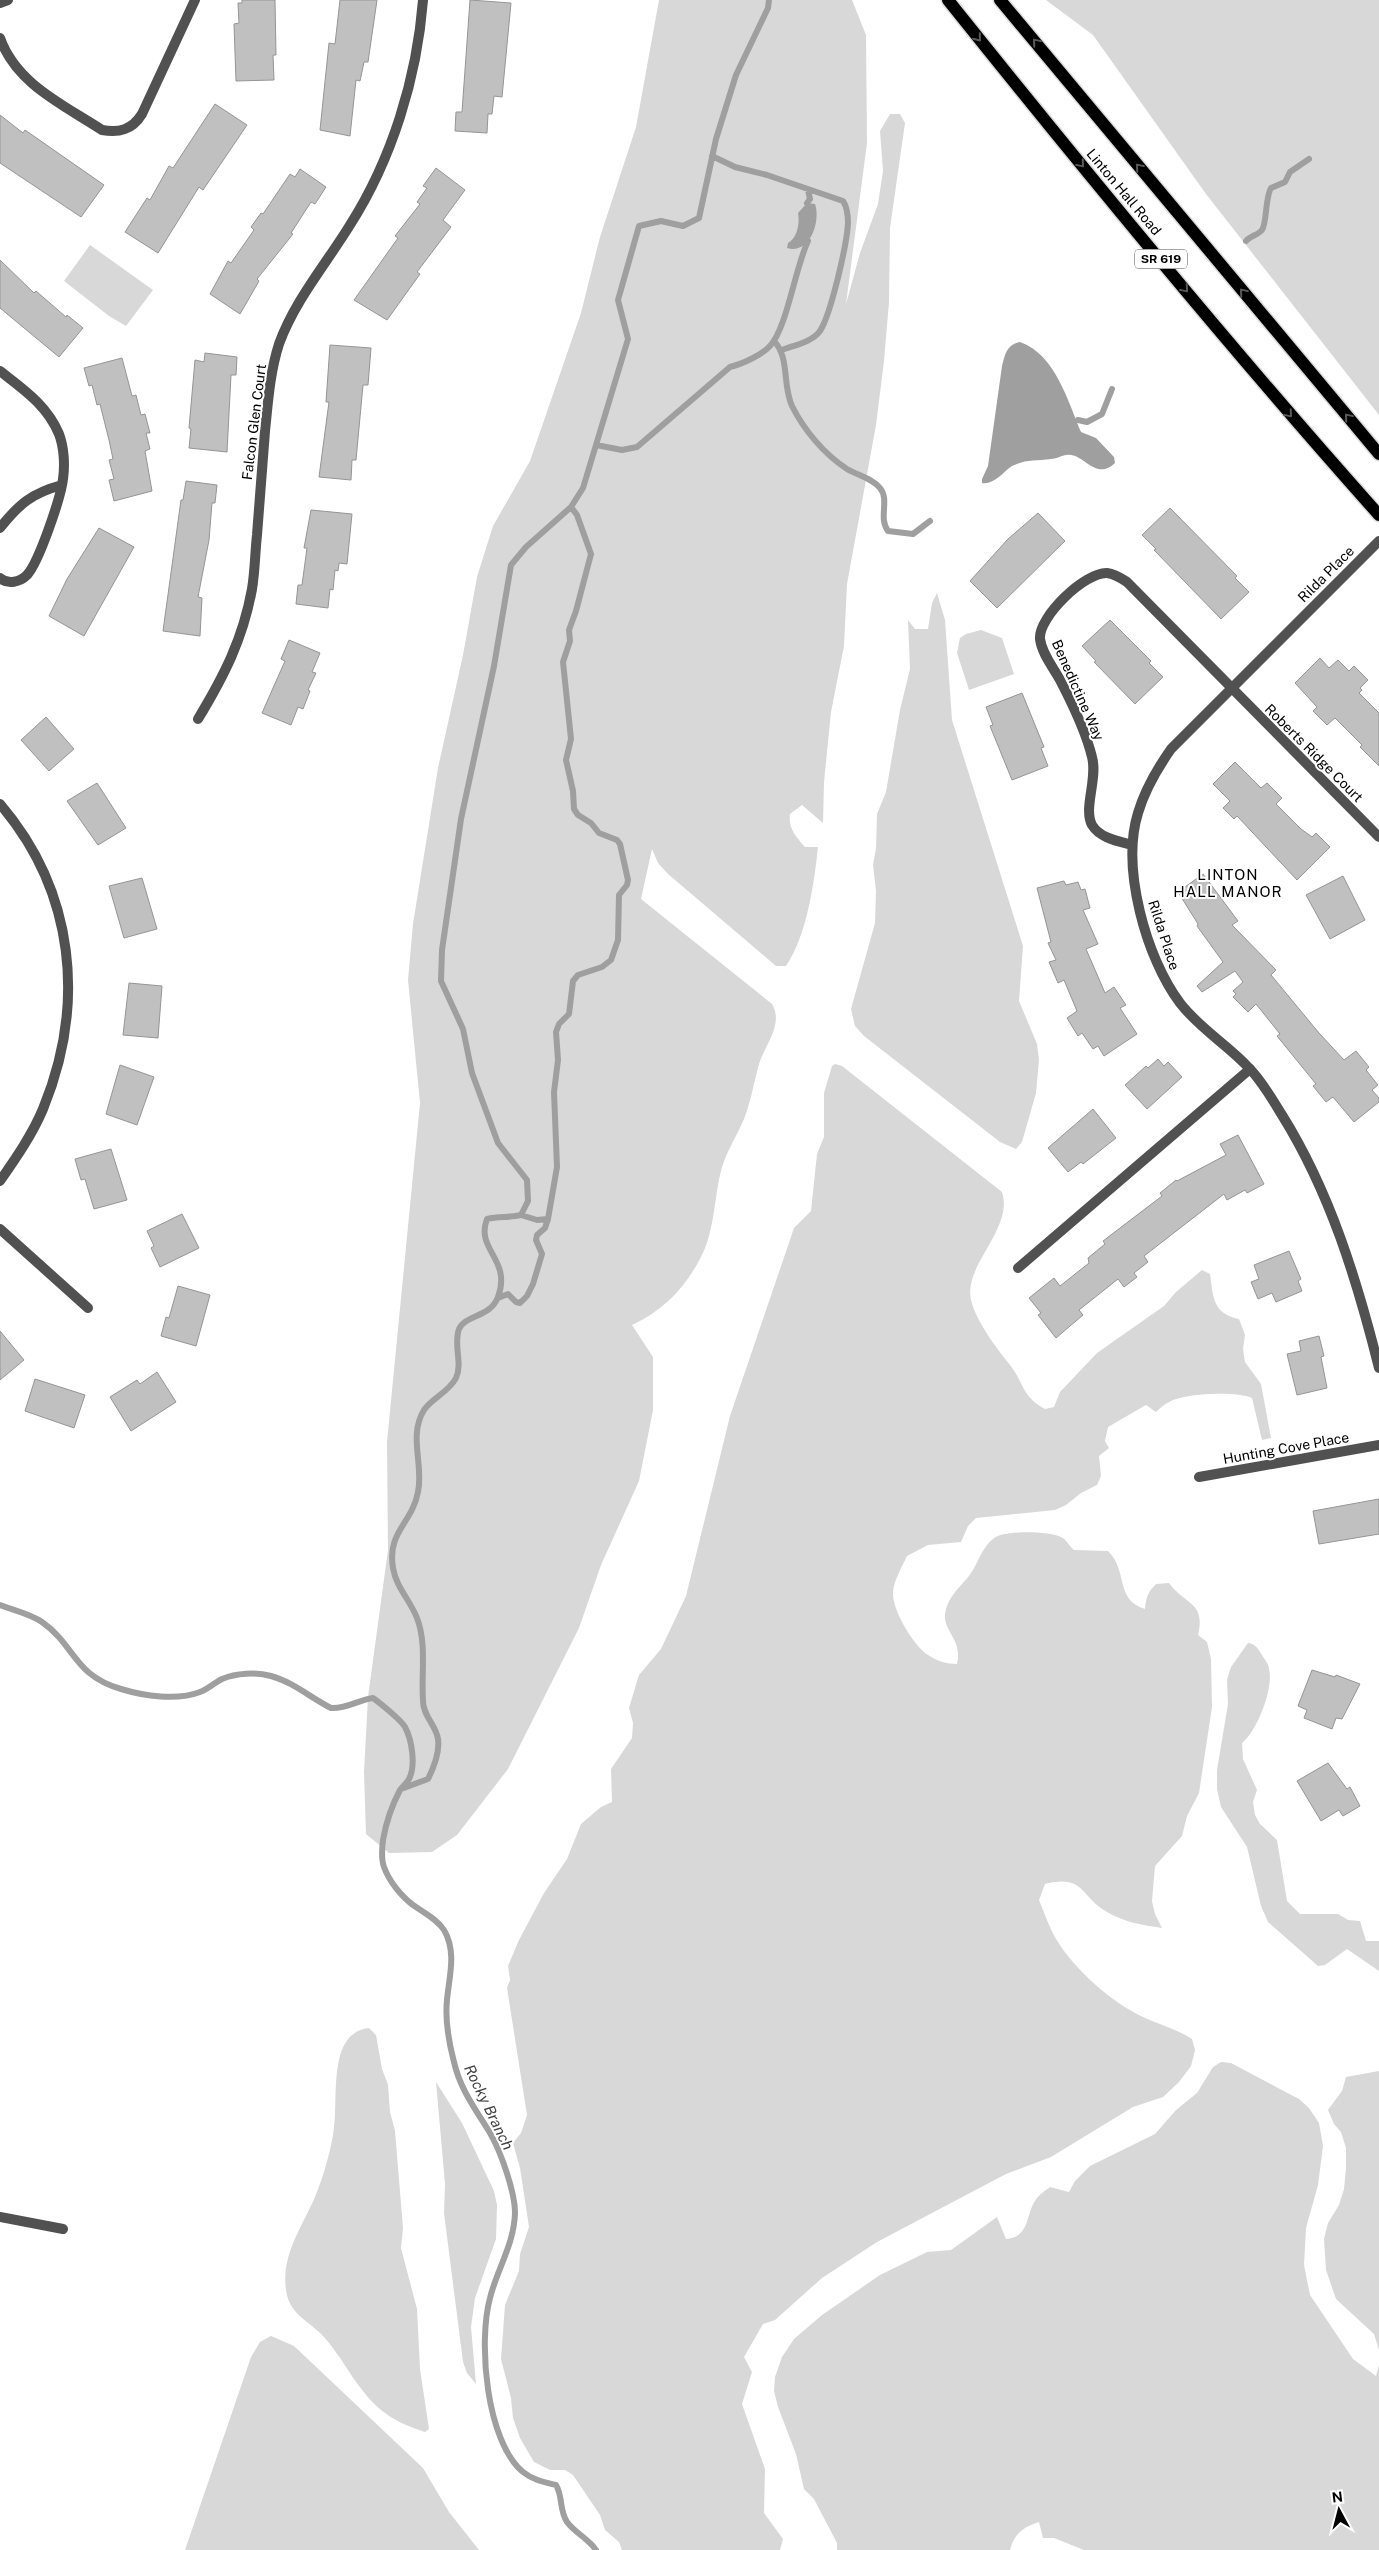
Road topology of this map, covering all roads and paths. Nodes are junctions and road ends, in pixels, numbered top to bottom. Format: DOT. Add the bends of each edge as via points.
graph roads {
  1 [pos="8,0"];
  2 [pos="196,0"];
  3 [pos="423,0"];
  4 [pos="948,0"];
  5 [pos="1000,0"];
  6 [pos="0,3"];
  7 [pos="0,38"];
  8 [pos="0,370"];
  9 [pos="1379,454"];
  10 [pos="62,485"];
  11 [pos="1379,515"];
  12 [pos="0,528"];
  13 [pos="1379,541"];
  14 [pos="0,578"];
  15 [pos="1230,688"];
  16 [pos="198,719"];
  17 [pos="0,804"];
  18 [pos="1379,837"];
  19 [pos="1132,845"];
  20 [pos="1250,1069"];
  21 [pos="0,1181"];
  22 [pos="0,1229"];
  23 [pos="1018,1268"];
  24 [pos="88,1308"];
  25 [pos="1379,1368"];
  26 [pos="1379,1445"];
  27 [pos="1199,1477"];
  28 [pos="0,2217"];
  29 [pos="63,2229"];
  1 -- 6 [label="street"];
  2 -- 7 [label="street" via="142,114 127,129 115,132 102,130 33,85 17,71"];
  3 -- 16 [label="street, Falcon Glen Court" via="420,32 406,94 387,154 350,225 293,310 279,344 268,401 252,587 244,624 225,674"];
  4 -- 11 [label="main road, Linton Hall Road / SR 619, one-way" via="1301,428"];
  9 -- 5 [label="main road, Linton Hall Road / SR 619, one-way"];
  8 -- 10 [label="street" via="36,399 50,416 64,457"];
  10 -- 12 [label="street" via="41,491 24,501"];
  10 -- 14 [label="street" via="29,574 11,582"];
  13 -- 15 [label="street, Rilda Place"];
  15 -- 18 [label="street, Roberts Ridge Court"];
  15 -- 19 [label="street, Rilda Place" via="1171,749 1151,779 1137,813"];
  15 -- 19 [label="street, Benedictine Way" via="1127,582 1116,575 1106,573 1090,577 1047,616 1040,637 1043,650 1061,682 1093,759 1091,822 1097,832"];
  17 -- 21 [label="street" via="32,847 48,881 66,947 70,984 56,1072 24,1147"];
  19 -- 20 [label="street, Rilda Place" via="1140,906 1150,944 1165,981 1195,1020"];
  20 -- 23 [label="street"];
  20 -- 25 [label="street, Rilda Place" via="1282,1116 1324,1195 1363,1305"];
  22 -- 24 [label="street"];
  26 -- 27 [label="street, Hunting Cove Place"];
  28 -- 29 [label="street"];
}
